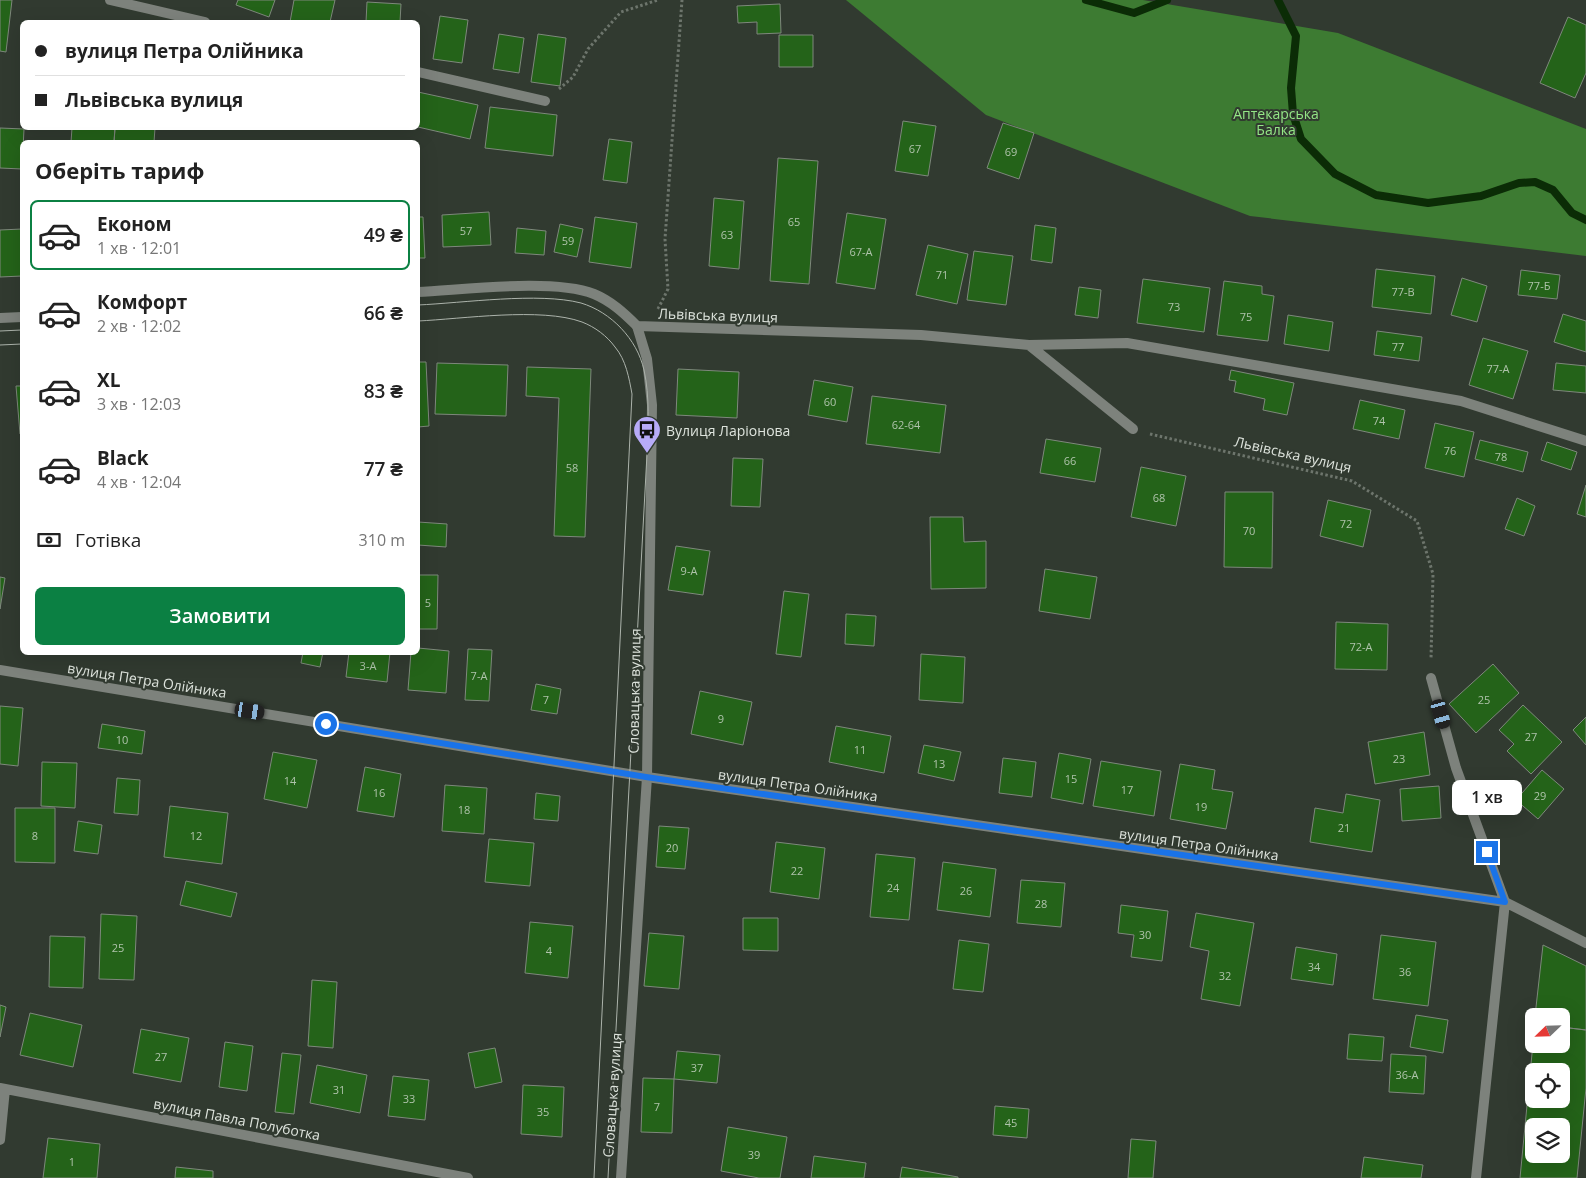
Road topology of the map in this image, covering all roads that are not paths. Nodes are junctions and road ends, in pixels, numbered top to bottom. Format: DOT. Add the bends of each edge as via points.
graph roads {
  1 [pos="110,0"];
  2 [pos="196,20"];
  3 [pos="420,72"];
  4 [pos="545,101"];
  5 [pos="420,292"];
  6 [pos="20,317"];
  7 [pos="0,318"];
  8 [pos="637,326"];
  9 [pos="1029,345"];
  10 [pos="1133,429"];
  11 [pos="1586,441"];
  12 [pos="0,670"];
  13 [pos="1430,678"];
  14 [pos="646,777"];
  15 [pos="1505,902"];
  16 [pos="1586,943"];
  17 [pos="2,1088"];
  18 [pos="0,1140"];
  19 [pos="468,1178"];
  20 [pos="621,1178"];
  21 [pos="1476,1178"];
  1 -- 2 [label="street"];
  3 -- 4 [label="street"];
  5 -- 8 [label="street" via="561,288 593,294 617,307"];
  6 -- 7 [label="street"];
  8 -- 9 [label="street, Львівська вулиця" via="921,335"];
  8 -- 14 [label="street, Словацька вулиця" via="647,358 652,405"];
  9 -- 10 [label="street"];
  9 -- 11 [label="street, Львівська вулиця" via="1127,343 1146,346 1461,401"];
  12 -- 14 [label="street, вулиця Петра Олійника"];
  13 -- 15 [label="street" via="1456,768"];
  14 -- 15 [label="street, вулиця Петра Олійника"];
  14 -- 20 [label="street, Словацька вулиця"];
  15 -- 16 [label="street, вулиця Петра Олійника"];
  15 -- 21 [label="street"];
  17 -- 18 [label="street"];
  17 -- 19 [label="street, вулиця Павла Полуботка"];
}
